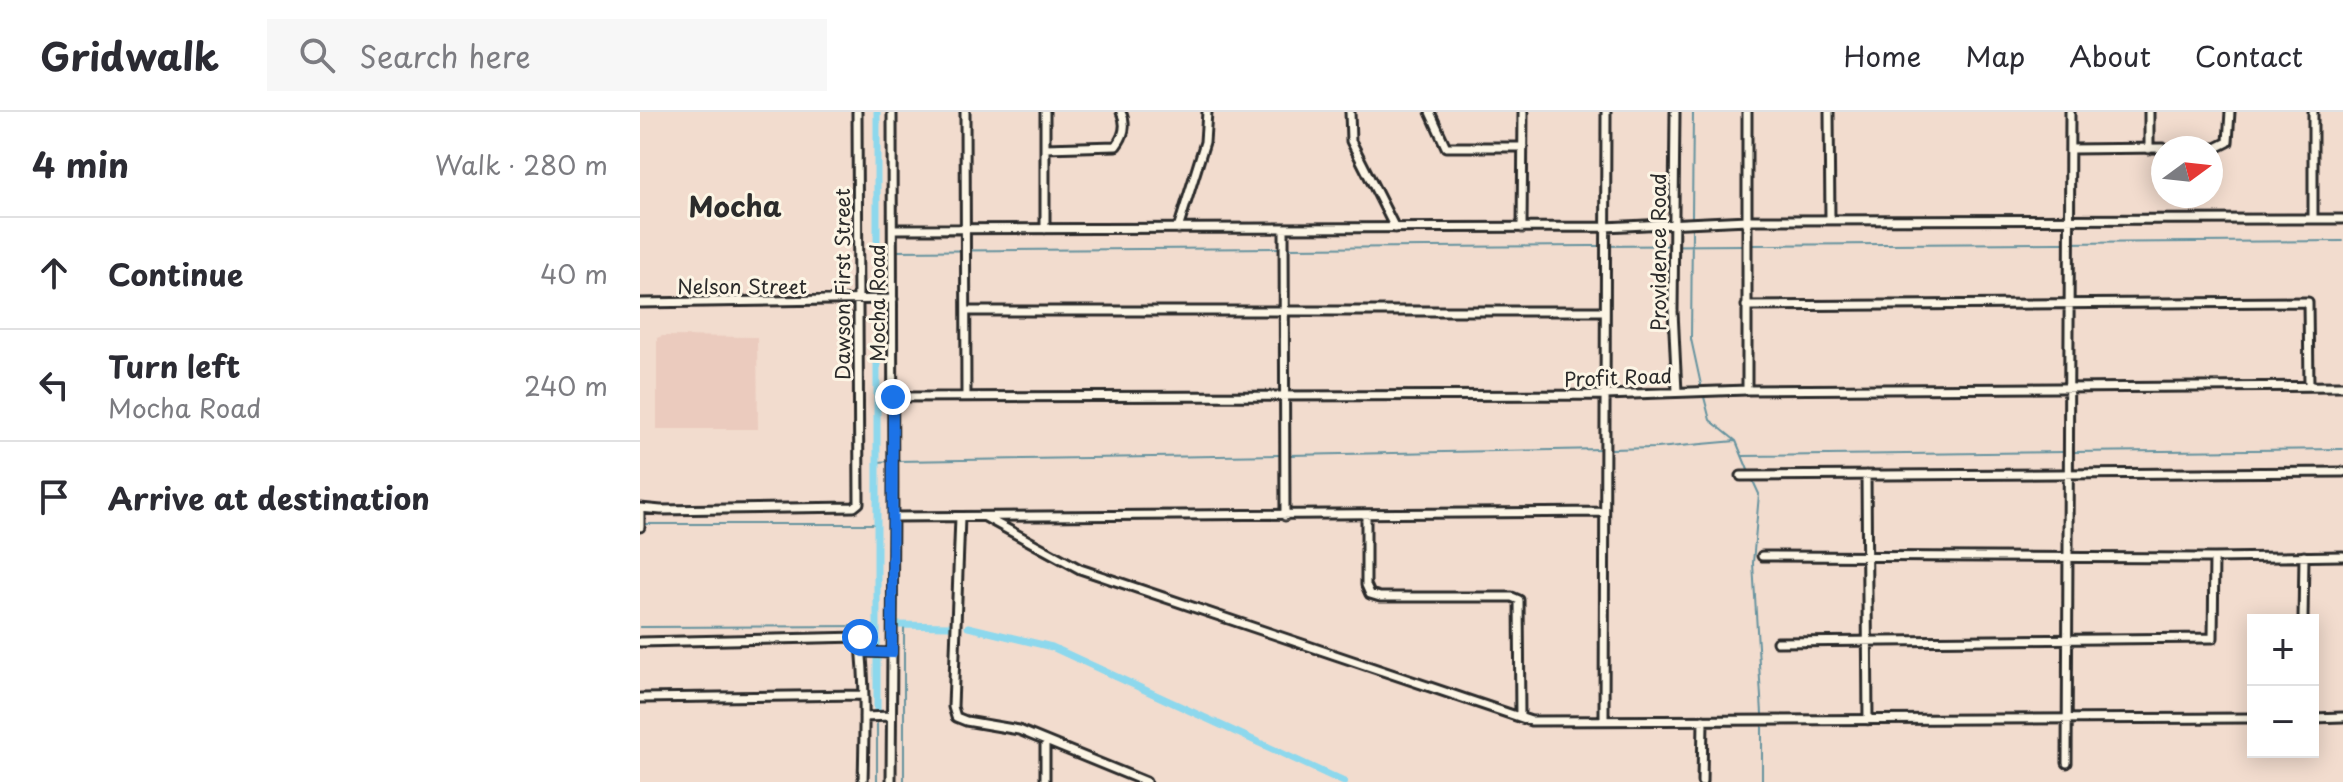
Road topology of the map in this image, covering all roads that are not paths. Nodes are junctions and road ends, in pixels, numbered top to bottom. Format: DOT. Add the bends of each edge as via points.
graph roads {
  1 [pos="857,112"];
  2 [pos="892,112"];
  3 [pos="965,112"];
  4 [pos="1045,112"];
  5 [pos="1121,112"];
  6 [pos="1207,112"];
  7 [pos="1350,112"];
  8 [pos="1430,112"];
  9 [pos="1523,112"];
  10 [pos="1606,112"];
  11 [pos="1675,112"];
  12 [pos="1747,112"];
  13 [pos="1829,112"];
  14 [pos="2070,112"];
  15 [pos="2149,112"];
  16 [pos="2230,112"];
  17 [pos="2313,112"];
  18 [pos="2223,144"];
  19 [pos="1523,147"];
  20 [pos="1045,148"];
  21 [pos="2070,149"];
  22 [pos="2149,149"];
  23 [pos="1830,219"];
  24 [pos="2070,219"];
  25 [pos="2313,219"];
  26 [pos="2343,219"];
  27 [pos="1747,220"];
  28 [pos="1674,223"];
  29 [pos="1605,227"];
  30 [pos="966,228"];
  31 [pos="1284,228"];
  32 [pos="1395,228"];
  33 [pos="1522,228"];
  34 [pos="893,229"];
  35 [pos="1045,229"];
  36 [pos="1178,229"];
  37 [pos="889,299"];
  38 [pos="863,302"];
  39 [pos="2069,302"];
  40 [pos="640,303"];
  41 [pos="1746,306"];
  42 [pos="966,311"];
  43 [pos="1605,311"];
  44 [pos="1284,312"];
  45 [pos="2309,386"];
  46 [pos="2343,386"];
  47 [pos="2068,388"];
  48 [pos="1747,390"];
  49 [pos="1677,392"];
  50 [pos="1605,395"];
  51 [pos="966,396"];
  52 [pos="1283,396"];
  53 [pos="893,397"];
  54 [pos="2068,472"];
  55 [pos="2343,472"];
  56 [pos="1866,475"];
  57 [pos="1741,476"];
  58 [pos="640,511"];
  59 [pos="1604,512"];
  60 [pos="1366,515"];
  61 [pos="1285,516"];
  62 [pos="893,517"];
  63 [pos="960,517"];
  64 [pos="985,517"];
  65 [pos="640,526"];
  66 [pos="1867,555"];
  67 [pos="1762,556"];
  68 [pos="2069,556"];
  69 [pos="2304,556"];
  70 [pos="2343,556"];
  71 [pos="2214,558"];
  72 [pos="2303,614"];
  73 [pos="1867,640"];
  74 [pos="2068,641"];
  75 [pos="640,642"];
  76 [pos="1777,642"];
  77 [pos="863,652"];
  78 [pos="889,653"];
  79 [pos="863,695"];
  80 [pos="640,698"];
  81 [pos="891,716"];
  82 [pos="864,717"];
  83 [pos="1520,717"];
  84 [pos="2343,717"];
  85 [pos="2247,718"];
  86 [pos="2319,718"];
  87 [pos="2067,719"];
  88 [pos="1604,720"];
  89 [pos="1703,720"];
  90 [pos="1868,720"];
  91 [pos="1045,741"];
  92 [pos="2067,763"];
  93 [pos="863,782"];
  94 [pos="891,782"];
  95 [pos="1045,782"];
  96 [pos="1146,782"];
  97 [pos="1702,782"];
  1 -- 38 [label="street, Dawson First Street"];
  2 -- 34 [label="street, Mocha Road"];
  3 -- 30 [label="street"];
  4 -- 20 [label="street"];
  5 -- 20 [label="street" via="1125,126 1116,146"];
  6 -- 36 [label="street" via="1205,142"];
  7 -- 32 [label="street" via="1351,141"];
  8 -- 19 [label="street" via="1446,147"];
  9 -- 19 [label="street"];
  10 -- 29 [label="street"];
  11 -- 28 [label="street, Providence Road"];
  12 -- 27 [label="street"];
  13 -- 23 [label="street"];
  14 -- 21 [label="street"];
  15 -- 22 [label="street"];
  16 -- 18 [label="street" via="2228,142"];
  17 -- 25 [label="street"];
  19 -- 33 [label="street"];
  20 -- 35 [label="street"];
  21 -- 22 [label="street"];
  21 -- 24 [label="street"];
  23 -- 24 [label="street"];
  23 -- 27 [label="street"];
  24 -- 25 [label="street"];
  24 -- 39 [label="street"];
  25 -- 26 [label="street"];
  27 -- 28 [label="street"];
  27 -- 41 [label="street"];
  28 -- 29 [label="street"];
  28 -- 49 [label="street, Providence Road"];
  29 -- 33 [label="street"];
  29 -- 43 [label="street"];
  30 -- 34 [label="street"];
  30 -- 35 [label="street"];
  30 -- 42 [label="street"];
  31 -- 32 [label="street"];
  31 -- 36 [label="street"];
  31 -- 44 [label="street"];
  32 -- 33 [label="street"];
  34 -- 37 [label="street, Mocha Road"];
  35 -- 36 [label="street"];
  37 -- 38 [label="street, Nelson Street"];
  37 -- 53 [label="street, Mocha Road"];
  38 -- 40 [label="street, Nelson Street"];
  38 -- 58 [label="street, Dawson First Street" via="860,501 854,507"];
  39 -- 41 [label="street"];
  39 -- 45 [label="street" via="2308,302"];
  39 -- 47 [label="street"];
  41 -- 48 [label="street"];
  42 -- 44 [label="street"];
  42 -- 51 [label="street"];
  43 -- 44 [label="street"];
  43 -- 50 [label="street"];
  44 -- 52 [label="street"];
  45 -- 46 [label="street, Profit Road"];
  45 -- 47 [label="street, Profit Road"];
  47 -- 48 [label="street, Profit Road"];
  47 -- 54 [label="street"];
  48 -- 49 [label="street, Profit Road"];
  49 -- 50 [label="street, Profit Road"];
  50 -- 52 [label="street, Profit Road"];
  50 -- 59 [label="street"];
  51 -- 52 [label="street, Profit Road"];
  51 -- 53 [label="street, Profit Road"];
  52 -- 61 [label="street"];
  53 -- 62 [label="street, Mocha Road"];
  54 -- 55 [label="street"];
  54 -- 56 [label="street"];
  54 -- 68 [label="street"];
  56 -- 57 [label="street"];
  56 -- 66 [label="street"];
  58 -- 65 [label="street"];
  59 -- 60 [label="street"];
  59 -- 88 [label="street"];
  60 -- 61 [label="street"];
  60 -- 83 [label="street" via="1370,594 1519,600"];
  61 -- 64 [label="street"];
  62 -- 63 [label="street"];
  62 -- 78 [label="street, Mocha Road"];
  63 -- 64 [label="street"];
  63 -- 91 [label="street" via="954,712 959,719 1019,730"];
  64 -- 83 [label="street" via="1080,569"];
  66 -- 67 [label="street"];
  66 -- 68 [label="street"];
  66 -- 73 [label="street"];
  68 -- 71 [label="street"];
  68 -- 74 [label="street"];
  69 -- 70 [label="street"];
  69 -- 71 [label="street"];
  69 -- 72 [label="street"];
  71 -- 74 [label="street" via="2213,638"];
  73 -- 74 [label="street"];
  73 -- 76 [label="street"];
  73 -- 90 [label="street"];
  74 -- 87 [label="street"];
  75 -- 77 [label="street" via="860,637"];
  77 -- 78 [label="street"];
  77 -- 79 [label="street"];
  78 -- 81 [label="street, Mocha Road"];
  79 -- 80 [label="street"];
  79 -- 82 [label="street"];
  81 -- 82 [label="street"];
  81 -- 94 [label="street, Mocha Road"];
  82 -- 93 [label="street"];
  83 -- 88 [label="street"];
  84 -- 86 [label="street"];
  85 -- 87 [label="street"];
  87 -- 90 [label="street"];
  87 -- 92 [label="street"];
  88 -- 89 [label="street"];
  89 -- 90 [label="street"];
  89 -- 97 [label="street"];
  91 -- 95 [label="street"];
  91 -- 96 [label="street"];
}
